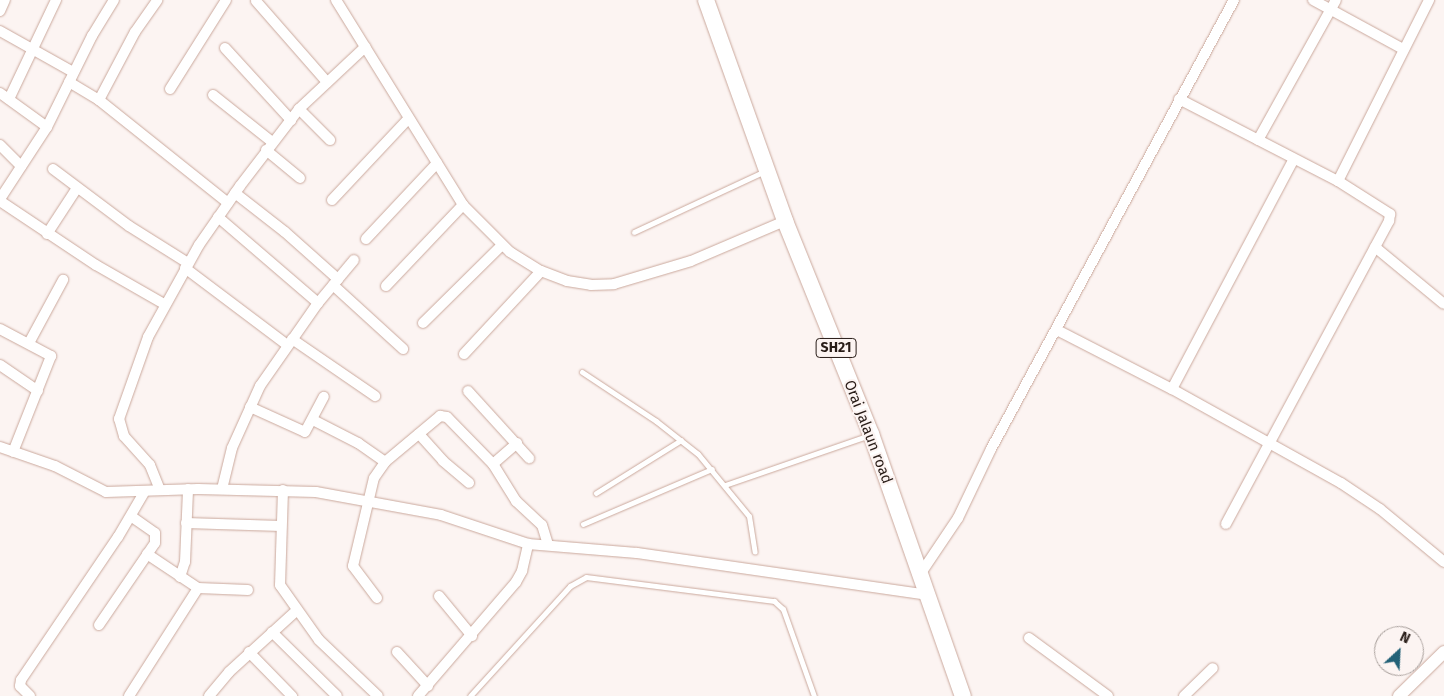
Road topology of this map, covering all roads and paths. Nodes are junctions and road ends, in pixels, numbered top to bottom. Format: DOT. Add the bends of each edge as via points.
graph roads {
  1 [pos="5,0"];
  2 [pos="56,0"];
  3 [pos="157,0"];
  4 [pos="226,0"];
  5 [pos="336,0"];
  6 [pos="706,0"];
  7 [pos="1234,0"];
  8 [pos="1313,0"];
  9 [pos="1336,0"];
  10 [pos="1429,0"];
  11 [pos="256,1"];
  12 [pos="109,2"];
  13 [pos="1331,10"];
  14 [pos="0,11"];
  15 [pos="0,31"];
  16 [pos="365,47"];
  17 [pos="34,48"];
  18 [pos="225,48"];
  19 [pos="1403,49"];
  20 [pos="74,72"];
  21 [pos="69,82"];
  22 [pos="327,82"];
  23 [pos="170,88"];
  24 [pos="0,93"];
  25 [pos="213,95"];
  26 [pos="9,99"];
  27 [pos="1179,99"];
  28 [pos="99,100"];
  29 [pos="300,109"];
  30 [pos="409,118"];
  31 [pos="291,120"];
  32 [pos="47,127"];
  33 [pos="330,140"];
  34 [pos="1258,140"];
  35 [pos="0,145"];
  36 [pos="269,146"];
  37 [pos="1294,159"];
  38 [pos="437,163"];
  39 [pos="21,166"];
  40 [pos="53,169"];
  41 [pos="766,171"];
  42 [pos="300,178"];
  43 [pos="1338,181"];
  44 [pos="77,188"];
  45 [pos="234,193"];
  46 [pos="0,200"];
  47 [pos="332,200"];
  48 [pos="228,203"];
  49 [pos="463,205"];
  50 [pos="218,216"];
  51 [pos="785,221"];
  52 [pos="634,232"];
  53 [pos="47,234"];
  54 [pos="366,239"];
  55 [pos="502,245"];
  56 [pos="1375,247"];
  57 [pos="354,260"];
  58 [pos="186,265"];
  59 [pos="542,271"];
  60 [pos="63,280"];
  61 [pos="336,282"];
  62 [pos="386,286"];
  63 [pos="318,303"];
  64 [pos="164,304"];
  65 [pos="1444,304"];
  66 [pos="423,323"];
  67 [pos="0,328"];
  68 [pos="1057,330"];
  69 [pos="290,342"];
  70 [pos="29,343"];
  71 [pos="403,349"];
  72 [pos="464,354"];
  73 [pos="0,365"];
  74 [pos="582,372"];
  75 [pos="1172,389"];
  76 [pos="38,391"];
  77 [pos="468,391"];
  78 [pos="375,396"];
  79 [pos="324,397"];
  80 [pos="250,407"];
  81 [pos="313,420"];
  82 [pos="419,434"];
  83 [pos="871,434"];
  84 [pos="681,440"];
  85 [pos="516,443"];
  86 [pos="1270,443"];
  87 [pos="0,447"];
  88 [pos="13,452"];
  89 [pos="529,458"];
  90 [pos="385,462"];
  91 [pos="493,464"];
  92 [pos="712,469"];
  93 [pos="469,483"];
  94 [pos="725,484"];
  95 [pos="188,489"];
  96 [pos="222,489"];
  97 [pos="160,490"];
  98 [pos="283,490"];
  99 [pos="145,491"];
  100 [pos="596,494"];
  101 [pos="369,501"];
  102 [pos="131,516"];
  103 [pos="186,523"];
  104 [pos="584,524"];
  105 [pos="1226,524"];
  106 [pos="281,526"];
  107 [pos="528,544"];
  108 [pos="548,545"];
  109 [pos="755,552"];
  110 [pos="147,554"];
  111 [pos="1444,562"];
  112 [pos="919,576"];
  113 [pos="180,577"];
  114 [pos="198,588"];
  115 [pos="248,590"];
  116 [pos="927,595"];
  117 [pos="439,596"];
  118 [pos="377,598"];
  119 [pos="296,610"];
  120 [pos="99,625"];
  121 [pos="272,632"];
  122 [pos="472,636"];
  123 [pos="1029,638"];
  124 [pos="249,652"];
  125 [pos="397,652"];
  126 [pos="1444,652"];
  127 [pos="1213,668"];
  128 [pos="428,686"];
  129 [pos="30,696"];
  130 [pos="129,696"];
  131 [pos="209,696"];
  132 [pos="292,696"];
  133 [pos="337,696"];
  134 [pos="378,696"];
  135 [pos="418,696"];
  136 [pos="470,696"];
  137 [pos="814,696"];
  138 [pos="964,696"];
  139 [pos="1108,696"];
  140 [pos="1184,696"];
  141 [pos="1399,696"];
  1 -- 14 [label="street"];
  2 -- 17 [label="street"];
  3 -- 28 [label="street" via="135,32"];
  4 -- 23 [label="street"];
  5 -- 16 [label="street"];
  6 -- 41 [label="main road, Orai Jalaun road / SH21"];
  7 -- 27 [label="street"];
  8 -- 13 [label="street"];
  9 -- 13 [label="street"];
  10 -- 19 [label="street"];
  11 -- 22 [label="street"];
  12 -- 20 [label="street"];
  13 -- 19 [label="street"];
  13 -- 34 [label="street"];
  15 -- 17 [label="street"];
  16 -- 22 [label="street"];
  16 -- 30 [label="street"];
  17 -- 20 [label="street"];
  17 -- 26 [label="street"];
  18 -- 31 [label="street"];
  19 -- 43 [label="street"];
  20 -- 21 [label="street"];
  21 -- 28 [label="street"];
  21 -- 32 [label="street"];
  22 -- 29 [label="street"];
  24 -- 26 [label="street"];
  25 -- 36 [label="street"];
  26 -- 32 [label="street"];
  27 -- 34 [label="street"];
  27 -- 68 [label="street"];
  28 -- 48 [label="street"];
  29 -- 31 [label="street"];
  29 -- 33 [label="street"];
  30 -- 38 [label="street"];
  30 -- 47 [label="street"];
  31 -- 36 [label="street"];
  32 -- 39 [label="street"];
  34 -- 37 [label="street"];
  35 -- 39 [label="street"];
  36 -- 42 [label="street"];
  36 -- 45 [label="street"];
  37 -- 43 [label="street"];
  37 -- 75 [label="street"];
  38 -- 49 [label="street"];
  38 -- 54 [label="street"];
  39 -- 46 [label="street"];
  40 -- 44 [label="street"];
  41 -- 51 [label="main road, Orai Jalaun road / SH21"];
  41 -- 52 [label="lane"];
  43 -- 56 [label="street" via="1390,214"];
  44 -- 53 [label="street"];
  44 -- 58 [label="street"];
  45 -- 48 [label="street"];
  45 -- 61 [label="street" via="285,232"];
  46 -- 53 [label="street"];
  48 -- 50 [label="street"];
  49 -- 55 [label="street"];
  49 -- 62 [label="street"];
  50 -- 58 [label="street"];
  50 -- 63 [label="street"];
  51 -- 59 [label="street" via="691,261 614,284 566,281"];
  51 -- 83 [label="main road, Orai Jalaun road / SH21"];
  53 -- 64 [label="street"];
  55 -- 59 [label="street"];
  55 -- 66 [label="street"];
  56 -- 65 [label="street"];
  56 -- 86 [label="street"];
  57 -- 61 [label="street"];
  58 -- 64 [label="street"];
  58 -- 69 [label="street"];
  59 -- 72 [label="street"];
  60 -- 70 [label="street"];
  61 -- 63 [label="street"];
  61 -- 71 [label="street"];
  63 -- 69 [label="street"];
  64 -- 97 [label="street" via="137,365 119,419 124,436 150,465"];
  67 -- 70 [label="street"];
  68 -- 75 [label="street"];
  68 -- 112 [label="street" via="950,531"];
  69 -- 78 [label="street"];
  69 -- 80 [label="street"];
  70 -- 76 [label="street" via="51,356"];
  73 -- 76 [label="street"];
  74 -- 84 [label="lane"];
  75 -- 86 [label="street"];
  76 -- 88 [label="street"];
  77 -- 85 [label="street"];
  79 -- 81 [label="street"];
  80 -- 81 [label="street" via="302,432 307,431"];
  80 -- 96 [label="street" via="232,448"];
  81 -- 90 [label="street" via="358,443"];
  82 -- 90 [label="street"];
  82 -- 91 [label="street" via="443,416"];
  82 -- 93 [label="street"];
  83 -- 94 [label="lane"];
  83 -- 112 [label="main road, Orai Jalaun road / SH21"];
  84 -- 92 [label="lane"];
  84 -- 100 [label="lane"];
  85 -- 89 [label="street"];
  85 -- 91 [label="street"];
  86 -- 105 [label="street"];
  86 -- 111 [label="street" via="1372,504"];
  87 -- 88 [label="street"];
  88 -- 99 [label="street" via="55,466 106,492"];
  90 -- 101 [label="street" via="374,478"];
  91 -- 108 [label="street" via="516,501 542,525"];
  92 -- 94 [label="lane"];
  92 -- 104 [label="lane"];
  94 -- 109 [label="lane" via="749,516"];
  95 -- 96 [label="street"];
  95 -- 97 [label="street"];
  95 -- 103 [label="street"];
  96 -- 98 [label="street"];
  97 -- 99 [label="street"];
  98 -- 101 [label="street"];
  98 -- 106 [label="street"];
  99 -- 102 [label="street"];
  101 -- 107 [label="street" via="441,515"];
  101 -- 118 [label="street" via="353,566"];
  102 -- 110 [label="street" via="155,532 155,543"];
  102 -- 129 [label="street" via="21,680 20,686"];
  103 -- 106 [label="street"];
  103 -- 113 [label="street"];
  106 -- 119 [label="street" via="278,579"];
  107 -- 108 [label="street"];
  107 -- 122 [label="street" via="516,582"];
  108 -- 116 [label="street" via="637,553"];
  110 -- 113 [label="street"];
  110 -- 120 [label="street"];
  112 -- 116 [label="main road, Orai Jalaun road / SH21"];
  113 -- 114 [label="street"];
  114 -- 115 [label="street"];
  114 -- 130 [label="street"];
  116 -- 138 [label="main road, Orai Jalaun road / SH21"];
  117 -- 122 [label="street"];
  119 -- 121 [label="street"];
  119 -- 134 [label="street" via="319,640"];
  121 -- 124 [label="street"];
  121 -- 133 [label="street"];
  122 -- 128 [label="street"];
  123 -- 139 [label="street"];
  124 -- 131 [label="street"];
  124 -- 132 [label="street"];
  125 -- 128 [label="street"];
  126 -- 141 [label="street"];
  127 -- 140 [label="street"];
  128 -- 135 [label="street"];
  136 -- 137 [label="lane" via="570,586 586,578 774,601 783,609"];
}
